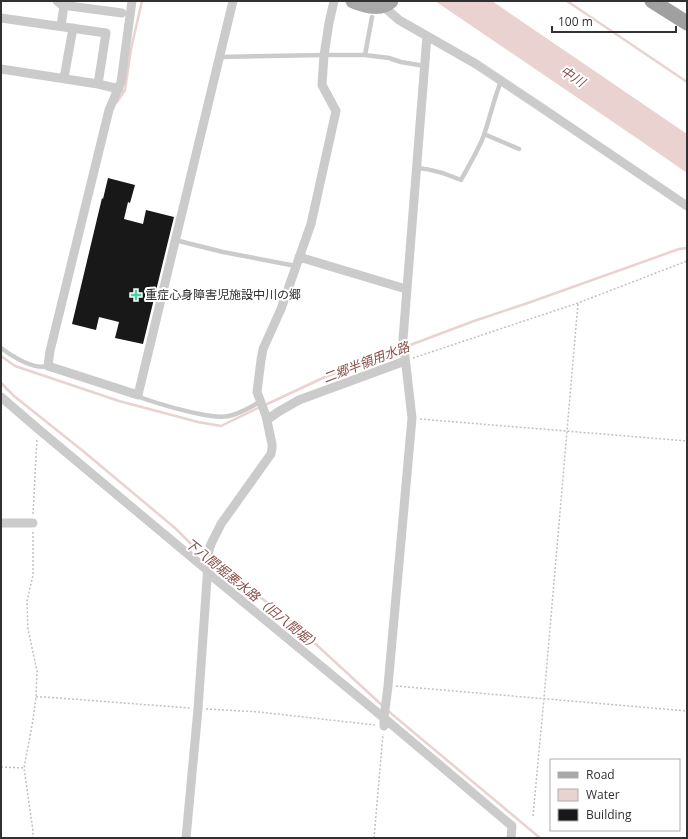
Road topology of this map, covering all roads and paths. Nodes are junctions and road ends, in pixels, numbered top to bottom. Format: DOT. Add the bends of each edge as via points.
graph roads {
  1 [pos="132,1"];
  2 [pos="233,1"];
  3 [pos="334,1"];
  4 [pos="353,1"];
  5 [pos="652,1"];
  6 [pos="61,3"];
  7 [pos="387,4"];
  8 [pos="122,14"];
  9 [pos="1,18"];
  10 [pos="372,18"];
  11 [pos="687,23"];
  12 [pos="61,26"];
  13 [pos="73,28"];
  14 [pos="427,36"];
  15 [pos="324,55"];
  16 [pos="365,56"];
  17 [pos="219,57"];
  18 [pos="425,66"];
  19 [pos="1,69"];
  20 [pos="64,78"];
  21 [pos="501,81"];
  22 [pos="98,84"];
  23 [pos="119,89"];
  24 [pos="484,134"];
  25 [pos="519,149"];
  26 [pos="417,168"];
  27 [pos="687,206"];
  28 [pos="175,240"];
  29 [pos="299,257"];
  30 [pos="687,261"];
  31 [pos="296,266"];
  32 [pos="406,289"];
  33 [pos="578,303"];
  34 [pos="1,348"];
  35 [pos="405,361"];
  36 [pos="48,366"];
  37 [pos="138,395"];
  38 [pos="1,397"];
  39 [pos="260,402"];
  40 [pos="267,418"];
  41 [pos="412,418"];
  42 [pos="37,428"];
  43 [pos="567,431"];
  44 [pos="687,441"];
  45 [pos="1,523"];
  46 [pos="33,523"];
  47 [pos="207,569"];
  48 [pos="388,686"];
  49 [pos="36,697"];
  50 [pos="544,698"];
  51 [pos="198,709"];
  52 [pos="687,711"];
  53 [pos="384,722"];
  54 [pos="1,767"];
  55 [pos="24,768"];
  56 [pos="533,816"];
  57 [pos="33,838"];
  58 [pos="186,838"];
  59 [pos="374,838"];
  60 [pos="511,838"];
  1 -- 23 [label="street"];
  2 -- 17 [label="street"];
  3 -- 15 [label="street"];
  4 -- 7 [label="main road" via="373,6"];
  5 -- 11 [label="highway"];
  6 -- 8 [label="street"];
  6 -- 12 [label="street"];
  7 -- 14 [label="street" via="399,20"];
  9 -- 12 [label="street"];
  10 -- 16 [label="lane"];
  12 -- 13 [label="street"];
  13 -- 20 [label="street"];
  13 -- 22 [label="street" via="106,33"];
  14 -- 18 [label="street"];
  14 -- 21 [label="street"];
  15 -- 16 [label="lane"];
  15 -- 17 [label="lane"];
  15 -- 29 [label="street" via="322,85 336,111 311,224"];
  16 -- 18 [label="lane"];
  17 -- 28 [label="street"];
  18 -- 26 [label="street"];
  19 -- 20 [label="street"];
  20 -- 22 [label="street"];
  21 -- 24 [label="lane"];
  21 -- 27 [label="street"];
  22 -- 23 [label="street"];
  23 -- 36 [label="street" via="109,110"];
  24 -- 25 [label="lane"];
  24 -- 26 [label="lane" via="461,180 447,174"];
  26 -- 32 [label="street"];
  28 -- 31 [label="lane"];
  28 -- 37 [label="street"];
  29 -- 31 [label="street"];
  29 -- 32 [label="street"];
  30 -- 33 [label="path"];
  31 -- 39 [label="street" via="263,349 257,392"];
  32 -- 35 [label="street" via="403,338"];
  33 -- 35 [label="path"];
  33 -- 43 [label="path"];
  34 -- 36 [label="lane" via="16,358 42,367"];
  35 -- 40 [label="street" via="300,400"];
  35 -- 41 [label="street"];
  36 -- 37 [label="street"];
  37 -- 39 [label="lane" via="176,409 224,417"];
  38 -- 42 [label="street"];
  39 -- 40 [label="street"];
  40 -- 47 [label="street" via="272,444 271,454 222,524 211,544"];
  41 -- 43 [label="path"];
  41 -- 48 [label="street"];
  42 -- 46 [label="path"];
  42 -- 47 [label="street"];
  43 -- 44 [label="path"];
  43 -- 50 [label="path"];
  45 -- 46 [label="street"];
  46 -- 49 [label="path" via="33,575 27,601 28,629 37,671"];
  47 -- 51 [label="street"];
  47 -- 53 [label="street"];
  48 -- 50 [label="path"];
  48 -- 53 [label="street"];
  49 -- 51 [label="path"];
  49 -- 55 [label="path"];
  50 -- 52 [label="path"];
  50 -- 56 [label="path"];
  51 -- 53 [label="path"];
  51 -- 58 [label="street"];
  53 -- 59 [label="path"];
  53 -- 60 [label="street" via="512,826"];
  54 -- 55 [label="path"];
  55 -- 57 [label="path"];
}
